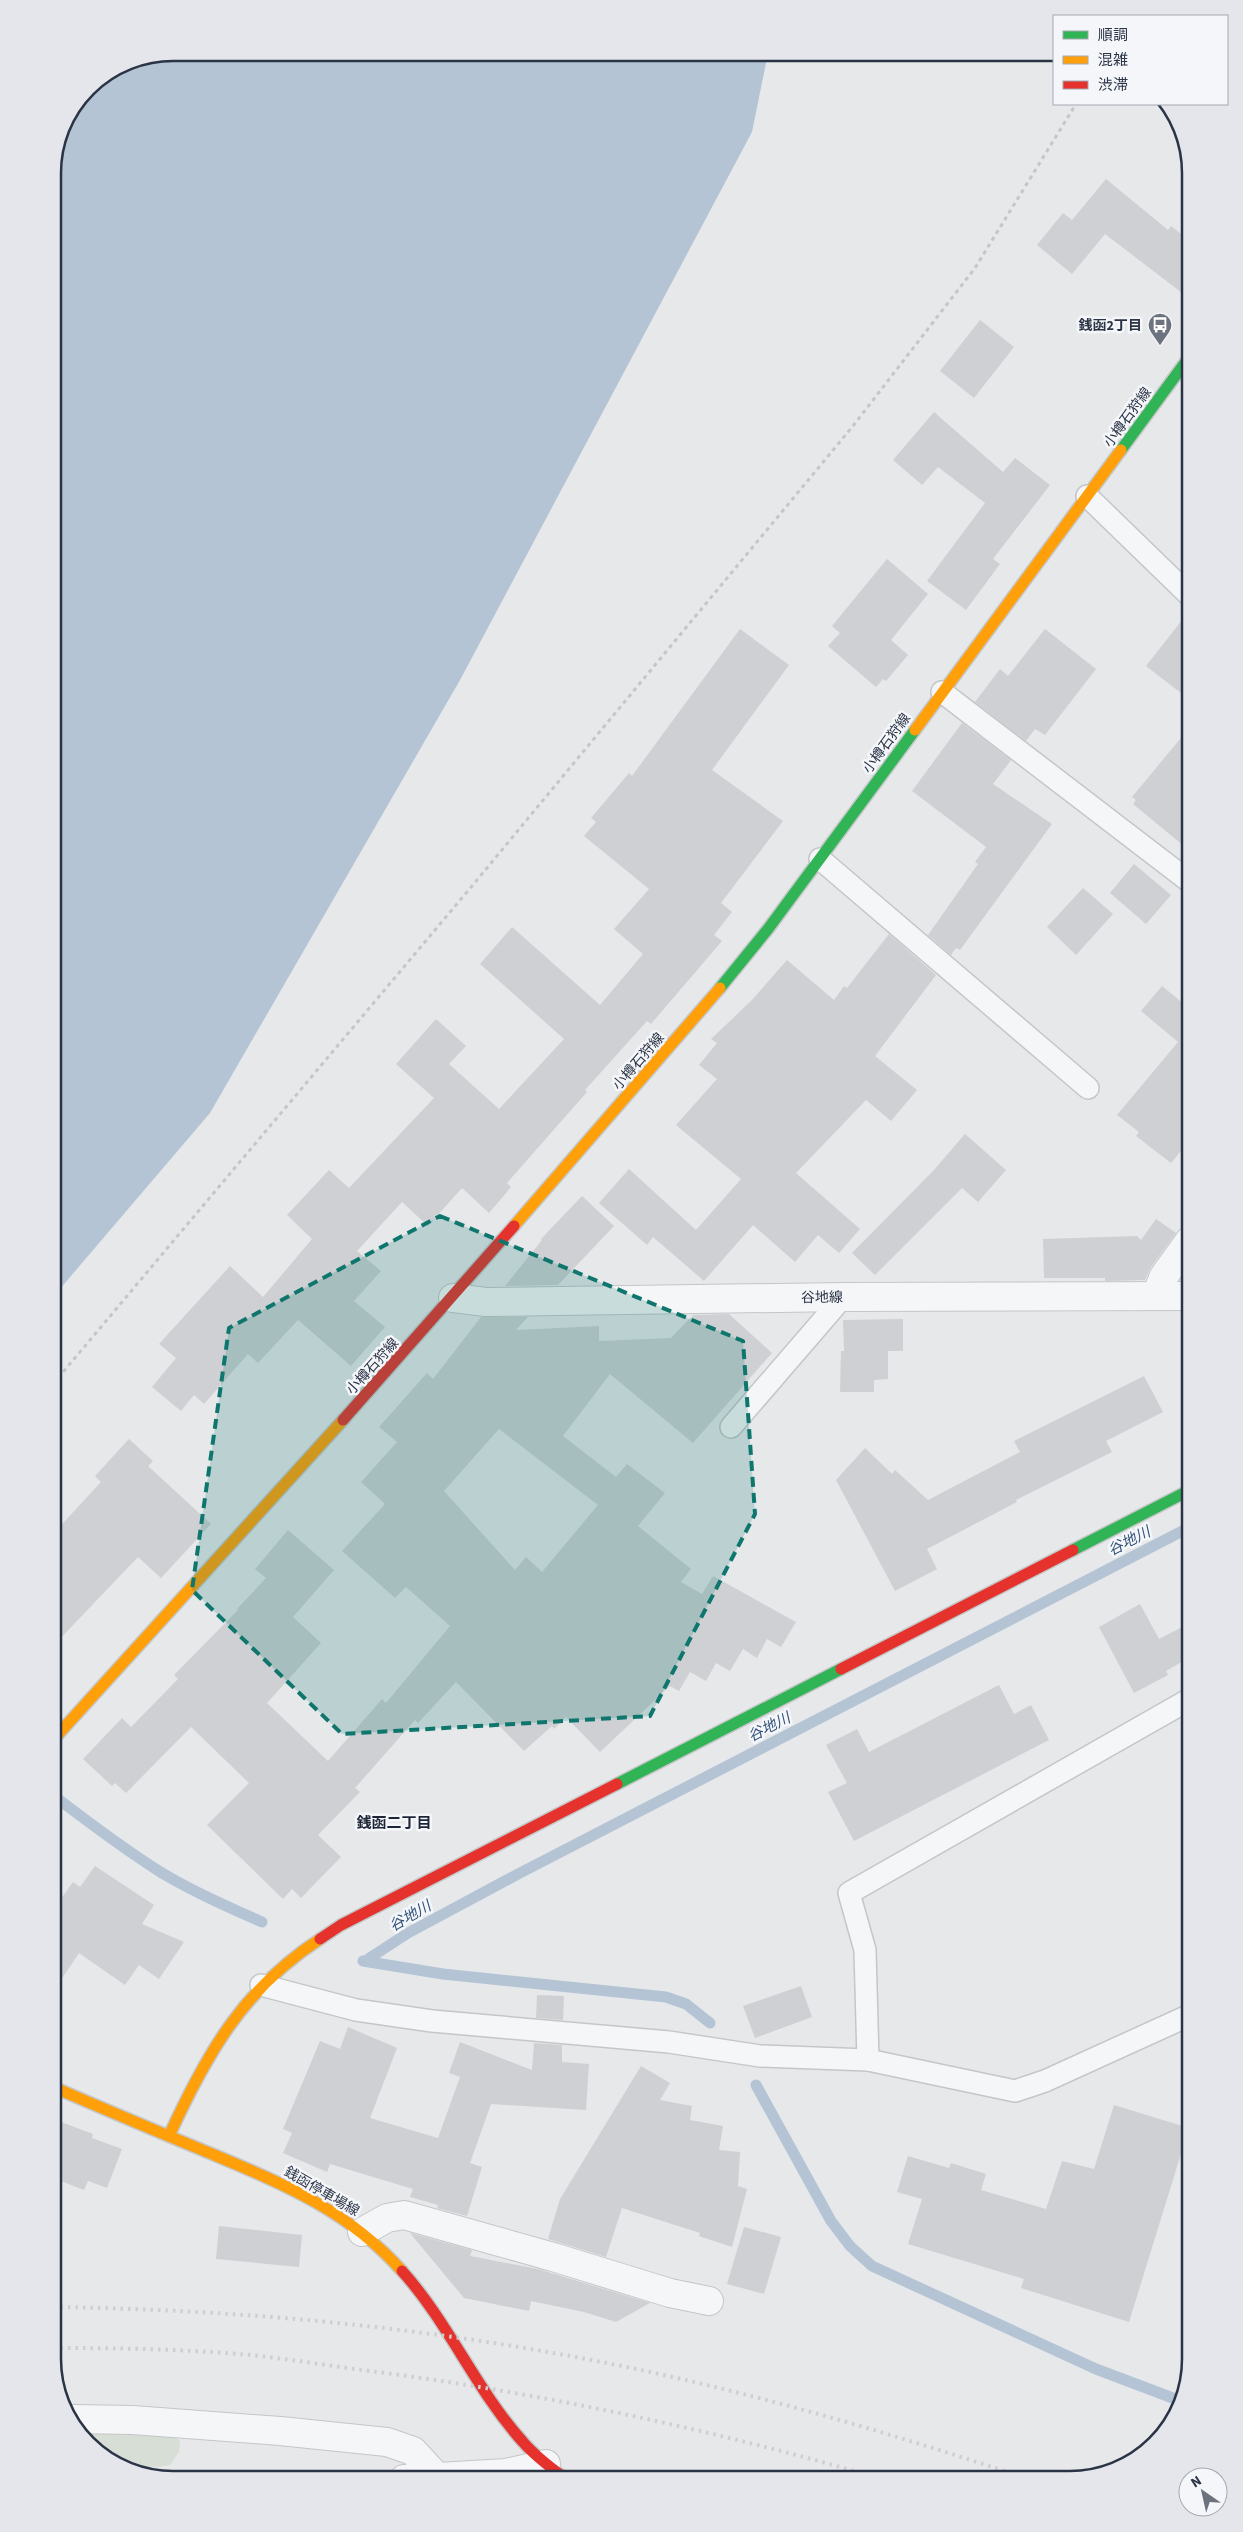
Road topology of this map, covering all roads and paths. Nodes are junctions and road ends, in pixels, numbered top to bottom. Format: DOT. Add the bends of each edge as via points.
graph roads {
  1 [pos="1075,105"];
  2 [pos="1182,368"];
  3 [pos="1087,496"];
  4 [pos="1182,588"];
  5 [pos="942,692"];
  6 [pos="820,859"];
  7 [pos="1182,876"];
  8 [pos="1088,1088"];
  9 [pos="1182,1251"];
  10 [pos="1156,1295"];
  11 [pos="1182,1296"];
  12 [pos="843,1297"];
  13 [pos="453,1298"];
  14 [pos="61,1374"];
  15 [pos="731,1427"];
  16 [pos="1182,1494"];
  17 [pos="1182,1704"];
  18 [pos="61,1731"];
  19 [pos="261,1985"];
  20 [pos="1182,2019"];
  21 [pos="868,2060"];
  22 [pos="61,2091"];
  23 [pos="169,2136"];
  24 [pos="362,2232"];
  25 [pos="709,2301"];
  26 [pos="79,2419"];
  27 [pos="431,2471"];
  28 [pos="555,2471"];
  1 -- 14 [label="path" via="975,268 853,426"];
  2 -- 3 [label="main road, 小樽石狩線"];
  3 -- 4 [label="lane"];
  3 -- 5 [label="main road, 小樽石狩線"];
  5 -- 6 [label="main road, 小樽石狩線"];
  5 -- 7 [label="lane"];
  6 -- 8 [label="lane"];
  6 -- 13 [label="main road, 小樽石狩線" via="725,983"];
  9 -- 10 [label="street" via="1164,1276"];
  10 -- 11 [label="street, 谷地線"];
  10 -- 12 [label="street, 谷地線"];
  12 -- 13 [label="street, 谷地線" via="486,1302"];
  12 -- 15 [label="lane"];
  13 -- 18 [label="main road, 小樽石狩線" via="201,1582"];
  16 -- 19 [label="main road" via="341,1925 290,1959"];
  17 -- 21 [label="lane" via="849,1893 865,1950"];
  19 -- 21 [label="lane" via="356,2010 432,2021 669,2042 760,2056"];
  19 -- 23 [label="main road" via="223,2031 204,2062"];
  20 -- 21 [label="lane" via="1045,2081 1015,2091"];
  22 -- 23 [label="main road, 銭函停車場線"];
  23 -- 24 [label="main road, 銭函停車場線" via="292,2189 335,2212"];
  24 -- 25 [label="street" via="387,2218 404,2215 670,2293"];
  24 -- 28 [label="main road, 銭函停車場線" via="418,2290 516,2434"];
  26 -- 27 [label="street" via="241,2428 387,2442 413,2451"];
}
